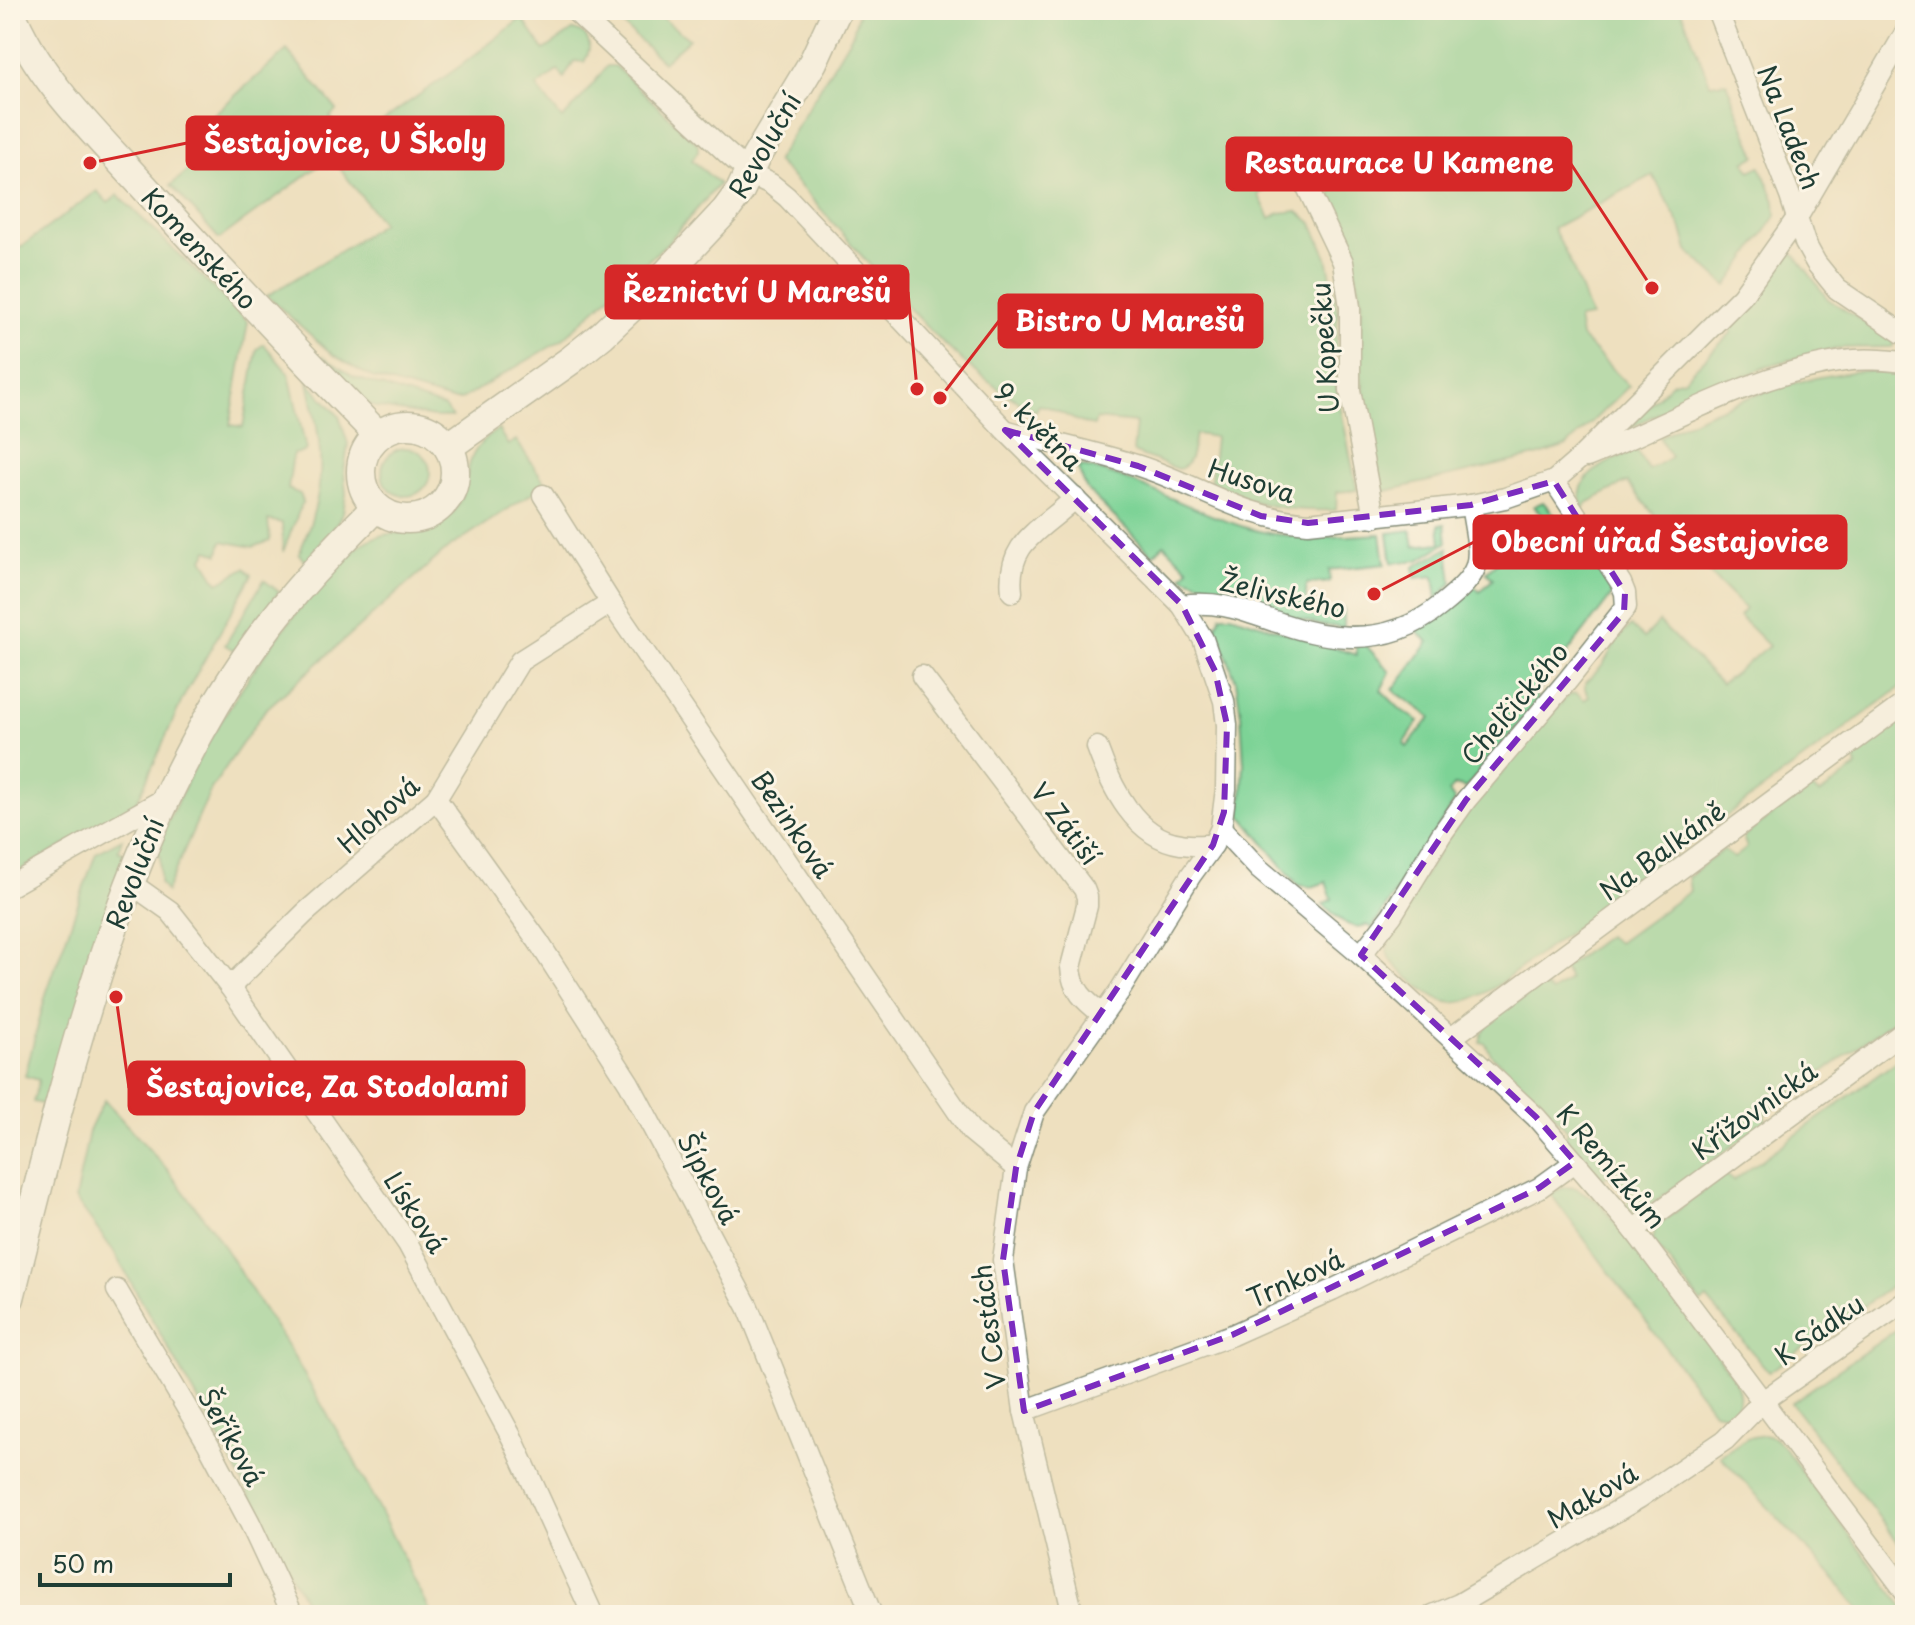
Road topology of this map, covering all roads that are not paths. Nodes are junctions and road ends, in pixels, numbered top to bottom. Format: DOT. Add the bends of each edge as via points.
graph roads {
  1 [pos="10,10"];
  2 [pos="574,10"];
  3 [pos="837,10"];
  4 [pos="1717,10"];
  5 [pos="1905,33"];
  6 [pos="749,172"];
  7 [pos="1305,183"];
  8 [pos="1797,218"];
  9 [pos="1905,335"];
  10 [pos="1905,362"];
  11 [pos="1005,430"];
  12 [pos="378,435"];
  13 [pos="448,447"];
  14 [pos="1577,461"];
  15 [pos="1554,481"];
  16 [pos="543,495"];
  17 [pos="1075,498"];
  18 [pos="1471,505"];
  19 [pos="376,507"];
  20 [pos="1374,517"];
  21 [pos="1012,592"];
  22 [pos="611,603"];
  23 [pos="1182,605"];
  24 [pos="922,676"];
  25 [pos="1905,703"];
  26 [pos="1097,747"];
  27 [pos="164,799"];
  28 [pos="436,799"];
  29 [pos="1217,836"];
  30 [pos="129,882"];
  31 [pos="10,886"];
  32 [pos="1361,955"];
  33 [pos="230,987"];
  34 [pos="1102,1014"];
  35 [pos="1905,1031"];
  36 [pos="1451,1038"];
  37 [pos="1575,1162"];
  38 [pos="1016,1168"];
  39 [pos="1634,1230"];
  40 [pos="117,1290"];
  41 [pos="10,1298"];
  42 [pos="1905,1301"];
  43 [pos="1763,1401"];
  44 [pos="1024,1411"];
  45 [pos="1905,1591"];
  46 [pos="293,1615"];
  47 [pos="593,1615"];
  48 [pos="872,1615"];
  49 [pos="1073,1615"];
  50 [pos="1433,1615"];
  1 -- 12 [label="street, Komenského" via="40,66 78,114"];
  2 -- 6 [label="street, 9. května"];
  3 -- 6 [label="street, Revoluční" via="822,46"];
  4 -- 8 [label="street, Na Ladech"];
  5 -- 8 [label="street, Husova"];
  6 -- 11 [label="street, 9. května" via="787,197"];
  6 -- 13 [label="street, Revoluční" via="735,199 618,321"];
  7 -- 20 [label="street, U Kopečku" via="1343,262 1350,307 1350,390"];
  8 -- 9 [label="street, Na Ladech" via="1805,243 1831,283"];
  8 -- 14 [label="street, Husova" via="1742,296"];
  10 -- 14 [label="street, Husova" via="1844,361 1775,378"];
  11 -- 17 [label="street, 9. května"];
  11 -- 20 [label="street, Husova" via="1138,466 1261,516 1308,523"];
  12 -- 13 [label="street" via="396,426 416,425"];
  12 -- 19 [label="street" via="365,451 361,470 364,491"];
  13 -- 19 [label="street" via="454,479 438,508 407,519"];
  14 -- 15 [label="street, Husova"];
  15 -- 18 [label="street, Husova"];
  15 -- 32 [label="street, Chelčického" via="1621,583 1624,612 1466,800"];
  16 -- 22 [label="street, Bezinková"];
  17 -- 21 [label="street" via="1019,547 1011,568"];
  17 -- 23 [label="street, 9. května"];
  18 -- 20 [label="street, Husova"];
  18 -- 23 [label="street, Želivského" via="1478,555 1474,573 1431,613 1395,632 1342,637 1214,603"];
  19 -- 27 [label="street, Revoluční" via="310,575 257,642"];
  22 -- 28 [label="street, Hlohová" via="520,661"];
  22 -- 38 [label="street, Bezinková" via="971,1131"];
  23 -- 29 [label="street, 9. května" via="1203,639 1224,701 1226,789"];
  24 -- 34 [label="street, V Zátiší" via="1084,889 1087,906 1071,977 1081,997"];
  25 -- 36 [label="street, Na Balkáně"];
  26 -- 29 [label="street" via="1114,788 1151,833 1180,844"];
  27 -- 30 [label="street, Revoluční"];
  27 -- 31 [label="street"];
  28 -- 33 [label="street, Hlohová" via="305,913"];
  28 -- 48 [label="street, Šípková" via="538,941 629,1083 748,1307"];
  29 -- 32 [label="street, K Remízkům"];
  29 -- 34 [label="street, V Cestách"];
  30 -- 33 [label="street, Lísková" via="170,911"];
  30 -- 41 [label="street, Revoluční" via="77,1041"];
  32 -- 36 [label="street, K Remízkům"];
  33 -- 47 [label="street, Lísková" via="408,1244 512,1438"];
  34 -- 38 [label="street, V Cestách" via="1034,1112"];
  35 -- 39 [label="street, Křížovnická"];
  36 -- 37 [label="street, K Remízkům" via="1536,1117"];
  37 -- 39 [label="street, K Remízkům"];
  37 -- 44 [label="street, Trnková" via="1539,1188 1289,1310"];
  38 -- 44 [label="street, V Cestách" via="1003,1260"];
  39 -- 43 [label="street, K Remízkům"];
  40 -- 46 [label="street, Šeříková" via="208,1444"];
  42 -- 43 [label="street, K Sádku"];
  43 -- 45 [label="street, K Remízkům"];
  43 -- 50 [label="street, Maková" via="1725,1440 1639,1498"];
  44 -- 49 [label="street, V Cestách"];
}
